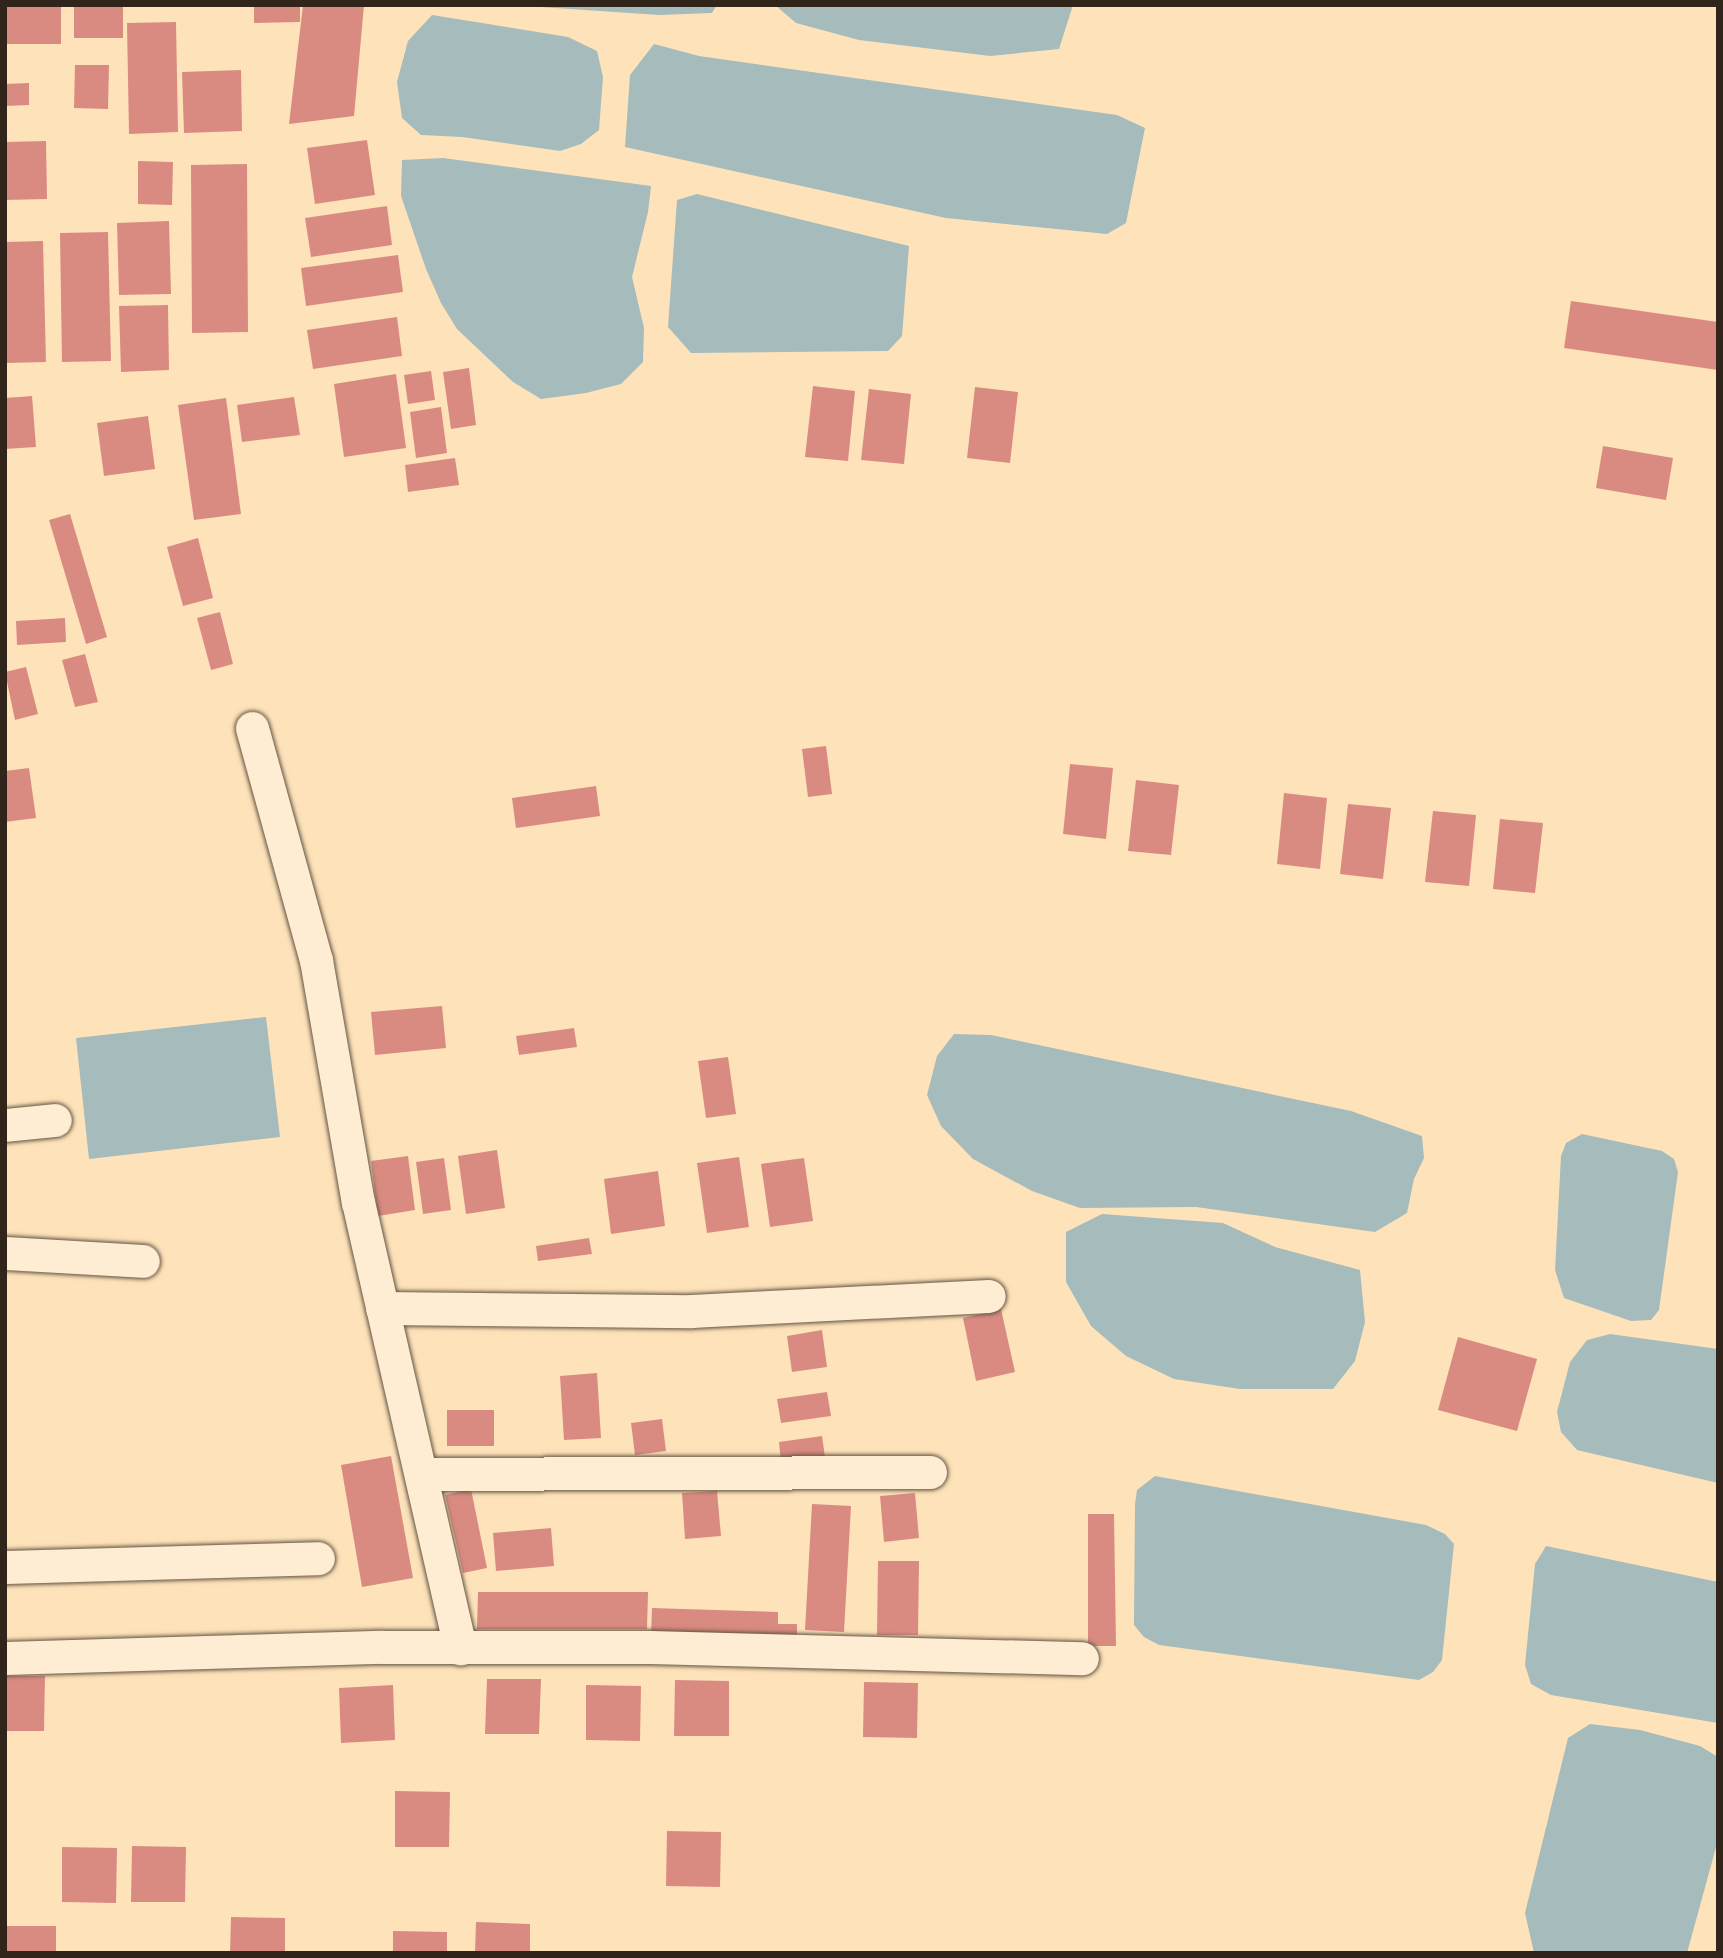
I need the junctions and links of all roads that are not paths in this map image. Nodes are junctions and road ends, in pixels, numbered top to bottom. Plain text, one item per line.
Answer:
1 (251, 729) dead end
2 (55, 1120) dead end
3 (5, 1125) edge
4 (5, 1253) edge
5 (143, 1261) dead end
6 (989, 1296) dead end
7 (382, 1308) junction
8 (930, 1472) dead end
9 (421, 1474) junction
10 (318, 1558) dead end
11 (5, 1567) edge
12 (460, 1649) junction
13 (5, 1658) edge
14 (1082, 1658) dead end

1 - 7 street
2 - 3 street
4 - 5 street
6 - 7 street
7 - 9 street
8 - 9 street
9 - 12 street
10 - 11 street
12 - 13 street
12 - 14 street

